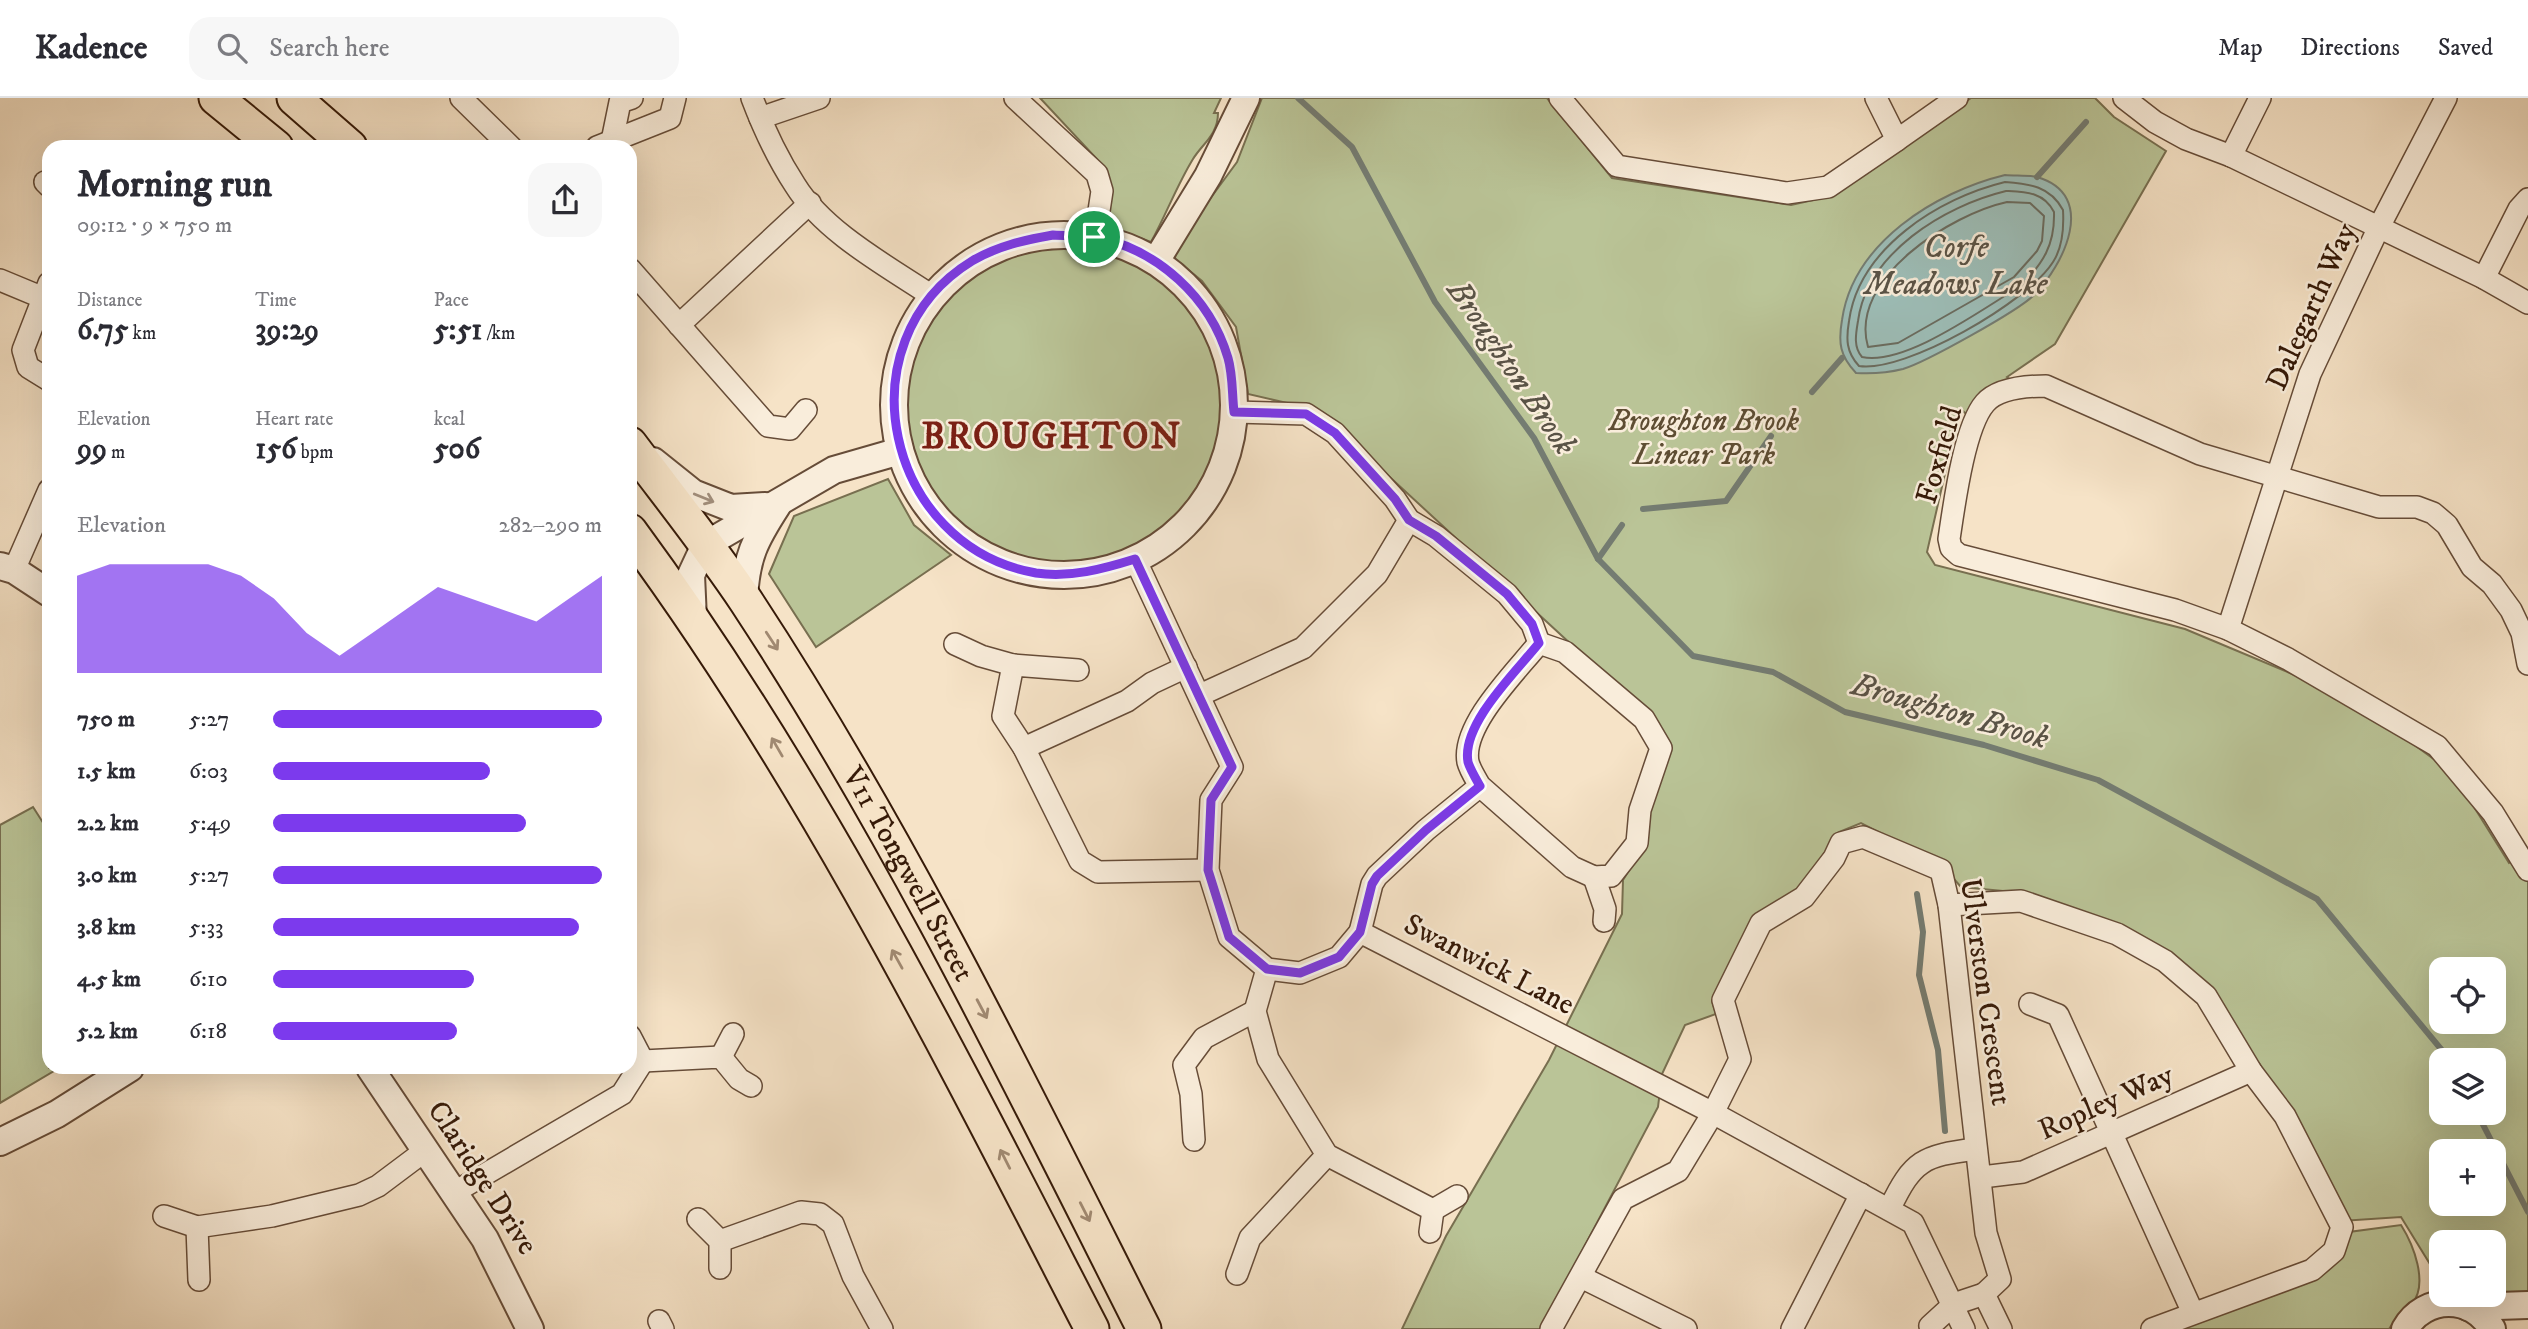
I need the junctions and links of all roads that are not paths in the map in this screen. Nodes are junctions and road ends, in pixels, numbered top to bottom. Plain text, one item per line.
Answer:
1 (216, 98) edge
2 (294, 98) edge
3 (461, 98) edge
4 (632, 98) edge
5 (675, 98) edge
6 (752, 98) edge
7 (819, 98) edge
8 (1015, 98) edge
9 (1560, 98) edge
10 (1876, 98) edge
11 (1957, 98) edge
12 (2124, 98) edge
13 (2260, 98) edge
14 (2446, 98) edge
15 (1244, 102) edge
16 (760, 118) junction
17 (267, 140) edge
18 (342, 140) edge
19 (504, 140) edge
20 (606, 140) edge
21 (614, 140) edge
22 (1897, 140) junction
23 (2231, 156) junction
24 (2528, 199) edge
25 (810, 203) junction
26 (2378, 229) junction
27 (1094, 237) junction
28 (1156, 261) junction
29 (637, 277) edge
30 (2484, 278) junction
31 (0, 280) edge
32 (42, 289) edge
33 (932, 296) junction
34 (42, 298) edge
35 (2528, 303) edge
36 (679, 324) junction
37 (42, 377) edge
38 (806, 410) dead end
39 (1234, 412) junction
40 (637, 449) edge
41 (900, 451) junction
42 (637, 453) edge
43 (2280, 475) junction
44 (42, 503) edge
45 (777, 506) junction
46 (1409, 520) junction
47 (705, 545) junction
48 (642, 555) edge
49 (1135, 559) junction
50 (7, 568) edge
51 (42, 589) edge
52 (744, 599) junction
53 (693, 619) junction
54 (2228, 629) junction
55 (1539, 643) junction
56 (955, 644) dead end
57 (2528, 664) edge
58 (1013, 665) junction
59 (1186, 667) junction
60 (1079, 670) dead end
61 (1200, 695) junction
62 (1024, 748) junction
63 (1480, 786) junction
64 (1208, 870) junction
65 (2528, 870) edge
66 (1594, 877) junction
67 (1949, 905) junction
68 (1604, 921) dead end
69 (1360, 932) junction
70 (1267, 969) junction
71 (2030, 1004) dead end
72 (1255, 1011) junction
73 (733, 1034) dead end
74 (637, 1049) edge
75 (721, 1057) junction
76 (643, 1061) junction
77 (637, 1070) edge
78 (2251, 1071) junction
79 (120, 1074) edge
80 (374, 1074) edge
81 (635, 1074) edge
82 (751, 1086) dead end
83 (1713, 1113) junction
84 (2113, 1134) junction
85 (1194, 1140) dead end
86 (0, 1142) edge
87 (1975, 1149) junction
88 (426, 1150) junction
89 (1327, 1155) junction
90 (1982, 1177) junction
91 (453, 1193) junction
92 (1861, 1194) junction
93 (1457, 1196) dead end
94 (1890, 1208) junction
95 (1433, 1210) junction
96 (164, 1216) dead end
97 (698, 1219) dead end
98 (197, 1227) junction
99 (1430, 1232) dead end
100 (720, 1241) junction
101 (720, 1268) dead end
102 (1237, 1273) dead end
103 (1581, 1277) junction
104 (199, 1280) dead end
105 (1984, 1294) junction
106 (1954, 1304) junction
107 (2506, 1306) edge
108 (2528, 1306) edge
109 (2429, 1307) edge
110 (2468, 1307) edge
111 (2193, 1313) junction
112 (2528, 1313) edge
113 (530, 1329) edge
114 (882, 1329) edge
115 (1092, 1329) edge
116 (1144, 1329) edge
117 (1551, 1329) edge
118 (1686, 1329) edge
119 (1792, 1329) edge
120 (1931, 1329) edge
121 (1964, 1329) edge
122 (2001, 1329) edge
123 (2152, 1329) edge
124 (2405, 1329) edge
125 (2492, 1329) edge
126 (2511, 1329) edge

1 - 17 highway
2 - 18 highway
3 - 19 street
4 - 20 street
5 - 21 street
6 - 16 street
7 - 16 street
8 - 27 street
9 - 22 street
10 - 22 street
11 - 22 street
12 - 23 street
13 - 23 street
14 - 26 street, Dalegarth Way
15 - 28 street
16 - 25 street
23 - 26 street
24 - 30 street
25 - 33 street
25 - 36 street
26 - 30 street
26 - 43 street, Dalegarth Way
27 - 28 street
27 - 33 street
28 - 39 street
29 - 36 street
30 - 35 street
31 - 32 street
33 - 41 street
34 - 37 street
36 - 38 street
39 - 46 street
39 - 49 street
40 -> 45 street
41 - 45 street
41 - 49 street
42 - 47 highway, V11 Tongwell Street
43 - 54 street, Dalegarth Way
43 - 54 street, Foxfield
43 - 57 street, Foxfield
44 - 50 street
45 - 47 street
45 - 52 street
46 - 55 street
46 - 61 street
47 - 52 highway, V11 Tongwell Street
47 - 53 street
48 - 53 highway, V11 Tongwell Street
49 - 59 street
50 - 51 street
52 -> 116 highway, V11 Tongwell Street
115 -> 53 highway, V11 Tongwell Street
54 - 65 street, Foxfield
55 - 63 street
55 - 66 street
56 - 58 street
58 - 60 street
58 - 62 street
59 - 61 street
59 - 62 street
61 - 64 street
62 - 64 street
63 - 66 street
63 - 69 street
64 - 70 street
66 - 68 street
67 - 78 street
67 - 83 street, Ulverston Crescent
67 - 87 street, Ulverston Crescent
69 - 70 street, Swanwick Lane
69 - 83 street, Swanwick Lane
70 - 72 street
71 - 84 street
72 - 85 street
72 - 89 street
73 - 75 street
74 - 76 street
75 - 76 street
75 - 82 street
76 - 77 street
78 - 84 street, Ropley Way
78 - 111 street
79 - 86 street
80 - 88 street, Claridge Drive
81 - 91 street
83 - 92 street, Swanwick Lane
83 - 103 street
84 - 90 street, Ropley Way
84 - 111 street
87 - 90 street, Ulverston Crescent
87 - 94 street
88 - 91 street, Claridge Drive
88 - 98 street
89 - 95 street
89 - 102 street
90 - 105 street, Ulverston Crescent
91 - 113 street, Claridge Drive
92 - 94 street, Swanwick Lane
92 - 119 street
93 - 95 street
94 - 106 street, Swanwick Lane
95 - 99 street
96 - 98 street
97 - 100 street
98 - 104 street
100 - 101 street
100 - 114 street
103 - 117 street
103 - 118 street
105 - 106 street
105 - 122 street
106 - 120 street
106 - 121 street, Swanwick Lane
107 - 108 street
109 - 124 street
110 - 125 street
111 - 123 street
112 - 126 street

